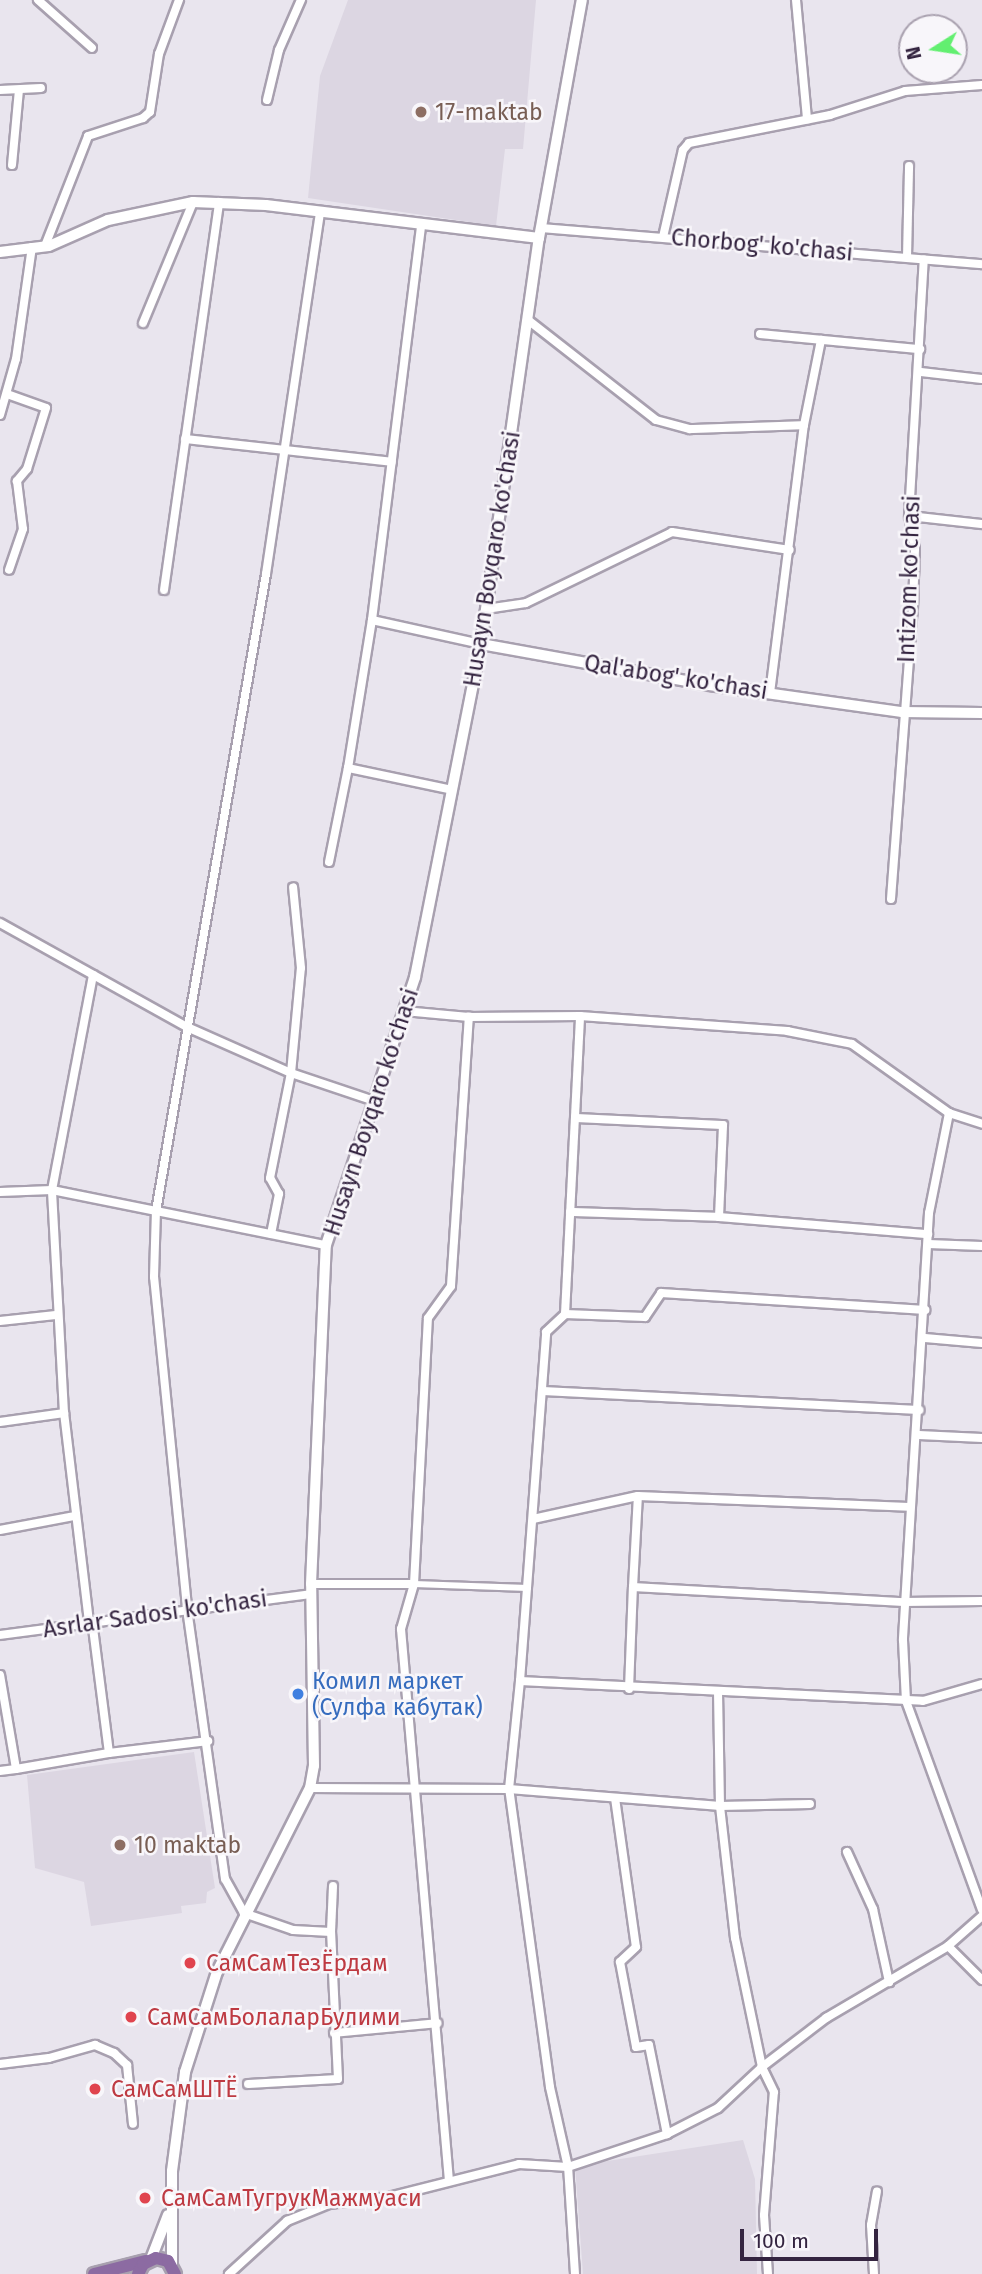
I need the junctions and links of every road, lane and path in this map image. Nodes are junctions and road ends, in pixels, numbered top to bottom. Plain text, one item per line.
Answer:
1 (38, 0) edge
2 (179, 0) edge
3 (301, 0) edge
4 (582, 0) edge
5 (796, 0) edge
6 (92, 48) dead end
7 (982, 85) edge
8 (41, 88) dead end
9 (0, 90) edge
10 (19, 90) junction
11 (267, 100) dead end
12 (807, 119) junction
13 (12, 164) dead end
14 (909, 166) dead end
15 (193, 202) junction
16 (219, 202) junction
17 (320, 212) junction
18 (421, 225) junction
19 (540, 233) junction
20 (663, 237) junction
21 (45, 246) junction
22 (32, 247) junction
23 (0, 252) edge
24 (907, 257) junction
25 (924, 258) junction
26 (982, 264) edge
27 (528, 320) junction
28 (143, 323) dead end
29 (760, 334) dead end
30 (821, 340) junction
31 (920, 349) junction
32 (921, 372) junction
33 (982, 379) edge
34 (7, 394) junction
35 (0, 415) edge
36 (804, 425) junction
37 (185, 439) junction
38 (284, 452) junction
39 (392, 462) junction
40 (909, 516) junction
41 (982, 524) edge
42 (790, 550) junction
43 (9, 570) dead end
44 (164, 590) dead end
45 (486, 609) junction
46 (372, 620) junction
47 (481, 644) junction
48 (770, 693) junction
49 (902, 712) junction
50 (982, 713) edge
51 (348, 768) junction
52 (452, 790) junction
53 (329, 862) dead end
54 (293, 887) dead end
55 (891, 899) dead end
56 (0, 923) edge
57 (93, 975) junction
58 (404, 1011) junction
59 (469, 1017) junction
60 (580, 1017) junction
61 (187, 1027) junction
62 (291, 1073) junction
63 (374, 1101) junction
64 (950, 1113) junction
65 (575, 1118) junction
66 (982, 1124) edge
67 (52, 1190) junction
68 (0, 1192) edge
69 (156, 1211) junction
70 (570, 1212) junction
71 (719, 1217) junction
72 (271, 1234) junction
73 (928, 1239) junction
74 (326, 1245) junction
75 (982, 1246) edge
76 (925, 1310) junction
77 (565, 1314) junction
78 (56, 1315) junction
79 (0, 1321) edge
80 (925, 1338) junction
81 (982, 1343) edge
82 (542, 1391) junction
83 (920, 1410) junction
84 (64, 1413) junction
85 (0, 1422) edge
86 (919, 1435) junction
87 (982, 1438) edge
88 (638, 1496) junction
89 (909, 1507) junction
90 (75, 1516) junction
91 (533, 1519) junction
92 (0, 1530) edge
93 (414, 1584) junction
94 (633, 1587) junction
95 (528, 1588) junction
96 (311, 1589) junction
97 (982, 1601) edge
98 (904, 1602) junction
99 (187, 1607) junction
100 (91, 1621) junction
101 (0, 1635) edge
102 (0, 1675) edge
103 (520, 1681) junction
104 (982, 1684) edge
105 (629, 1689) junction
106 (718, 1692) junction
107 (906, 1701) junction
108 (208, 1741) junction
109 (109, 1753) junction
110 (16, 1769) junction
111 (0, 1771) edge
112 (310, 1788) junction
113 (417, 1789) junction
114 (509, 1789) junction
115 (615, 1798) junction
116 (810, 1804) dead end
117 (720, 1806) junction
118 (847, 1852) dead end
119 (333, 1886) dead end
120 (982, 1910) edge
121 (244, 1913) junction
122 (982, 1916) edge
123 (331, 1932) junction
124 (948, 1946) junction
125 (982, 1980) edge
126 (889, 1982) junction
127 (438, 2023) junction
128 (334, 2032) junction
129 (0, 2064) edge
130 (762, 2067) junction
131 (248, 2084) dead end
132 (133, 2124) dead end
133 (667, 2134) junction
134 (568, 2167) junction
135 (449, 2181) junction
136 (877, 2192) dead end
137 (170, 2209) junction
138 (149, 2260) junction
139 (174, 2270) edge
140 (94, 2274) edge
141 (138, 2274) edge
142 (229, 2274) edge
143 (575, 2274) edge
144 (768, 2274) edge
145 (874, 2274) edge

1 - 6 street
2 - 21 street
3 - 11 street
4 - 19 main road, Husayn Boyqaro ko'chasi
5 - 12 street
7 - 12 street
8 - 10 street
9 - 10 street
10 - 13 street
12 - 20 street
14 - 24 street
15 - 16 street
15 - 21 street
15 - 28 street
16 - 17 street
16 - 37 street
17 - 18 street
17 - 38 street
18 - 19 street
18 - 39 street
19 - 20 street, Сhorbog' ko'chasi
19 - 27 main road, Husayn Boyqaro ko'chasi
20 - 24 street, Сhorbog' ko'chasi
21 - 22 street
22 - 23 street
22 - 34 street
24 - 25 street, Сhorbog' ko'chasi
25 - 26 street, Сhorbog' ko'chasi
25 - 31 street, Intizom ko'chasi
27 - 36 street
27 - 45 main road, Husayn Boyqaro ko'chasi
29 - 30 street
30 - 31 street
30 - 36 street
31 - 32 street, Intizom ko'chasi
32 - 33 street
32 - 40 street, Intizom ko'chasi
34 - 35 street
34 - 43 street
36 - 42 street
37 - 38 street
37 - 44 street
38 - 39 street
38 - 61 street
39 - 46 street
40 - 41 street
40 - 49 street, Intizom ko'chasi
42 - 45 street
42 - 48 street
45 - 47 main road, Husayn Boyqaro ko'chasi
46 - 47 street, Qal'abog' ko'chasi
46 - 51 street
47 - 48 street, Qal'abog' ko'chasi
47 - 52 main road, Husayn Boyqaro ko'chasi
48 - 49 street, Qal'abog' ko'chasi
49 - 50 street, Qal'abog' ko'chasi
49 - 55 street, Intizom ko'chasi
51 - 52 street
51 - 53 street
52 - 58 main road, Husayn Boyqaro ko'chasi
54 - 62 street
56 - 57 street
57 - 61 street
57 - 67 street
58 - 59 street
58 - 63 main road, Husayn Boyqaro ko'chasi
59 - 60 street
59 - 93 street
60 - 64 street
60 - 65 street
61 - 62 street
61 - 69 street
62 - 63 street
62 - 72 street
63 - 74 main road, Husayn Boyqaro ko'chasi
64 - 66 street
64 - 73 street
65 - 70 street
65 - 71 street
67 - 68 street
67 - 69 street
67 - 78 street
69 - 72 street
69 - 99 street
70 - 71 street
70 - 77 street
71 - 73 street
72 - 74 street
73 - 75 street
73 - 76 street
74 - 96 main road, Husayn Boyqaro ko'chasi
76 - 77 street
76 - 80 street
77 - 82 street
78 - 79 street
78 - 84 street
80 - 81 street
80 - 83 street
82 - 83 street
82 - 91 street
83 - 86 street
84 - 85 street
84 - 90 street
86 - 87 street
86 - 89 street
88 - 89 street
88 - 91 street
88 - 94 street
89 - 98 street
90 - 92 street
90 - 100 street
91 - 95 street
93 - 95 street
93 - 96 street, Asrlar Sadosi ko'chasi
93 - 113 street
94 - 98 street
94 - 105 street
95 - 103 street
96 - 99 street, Asrlar Sadosi ko'chasi
96 - 112 main road, Husayn Boyqaro ko'chasi
97 - 98 street
98 - 107 street
99 - 100 street, Asrlar Sadosi ko'chasi
99 - 108 street
100 - 101 street, Asrlar Sadosi ko'chasi
100 - 109 street
102 - 110 street
103 - 105 street
103 - 114 street
104 - 107 street
105 - 106 street
106 - 107 street
106 - 117 street
107 - 120 street
108 - 109 street
108 - 121 street
109 - 110 street
110 - 111 street
112 - 113 street
112 - 121 main road, Husayn Boyqaro ko'chasi
113 - 114 street
113 - 127 street
114 - 115 street
114 - 134 street
115 - 117 street
115 - 133 street
116 - 117 street
117 - 130 street
118 - 126 street
119 - 123 street
121 - 123 street
121 - 137 main road, Husayn Boyqaro ko'chasi
122 - 124 street
123 - 128 street
124 - 125 street
124 - 126 street
126 - 130 street
127 - 128 street
127 - 135 street
128 - 131 street
129 - 132 street
130 - 133 street
130 - 144 street
133 - 134 street
134 - 135 street
134 - 143 street
135 - 142 street
136 - 145 street
137 - 138 main road
137 - 139 main road
138 - 139 main road
138 - 140 main road
138 - 141 main road

